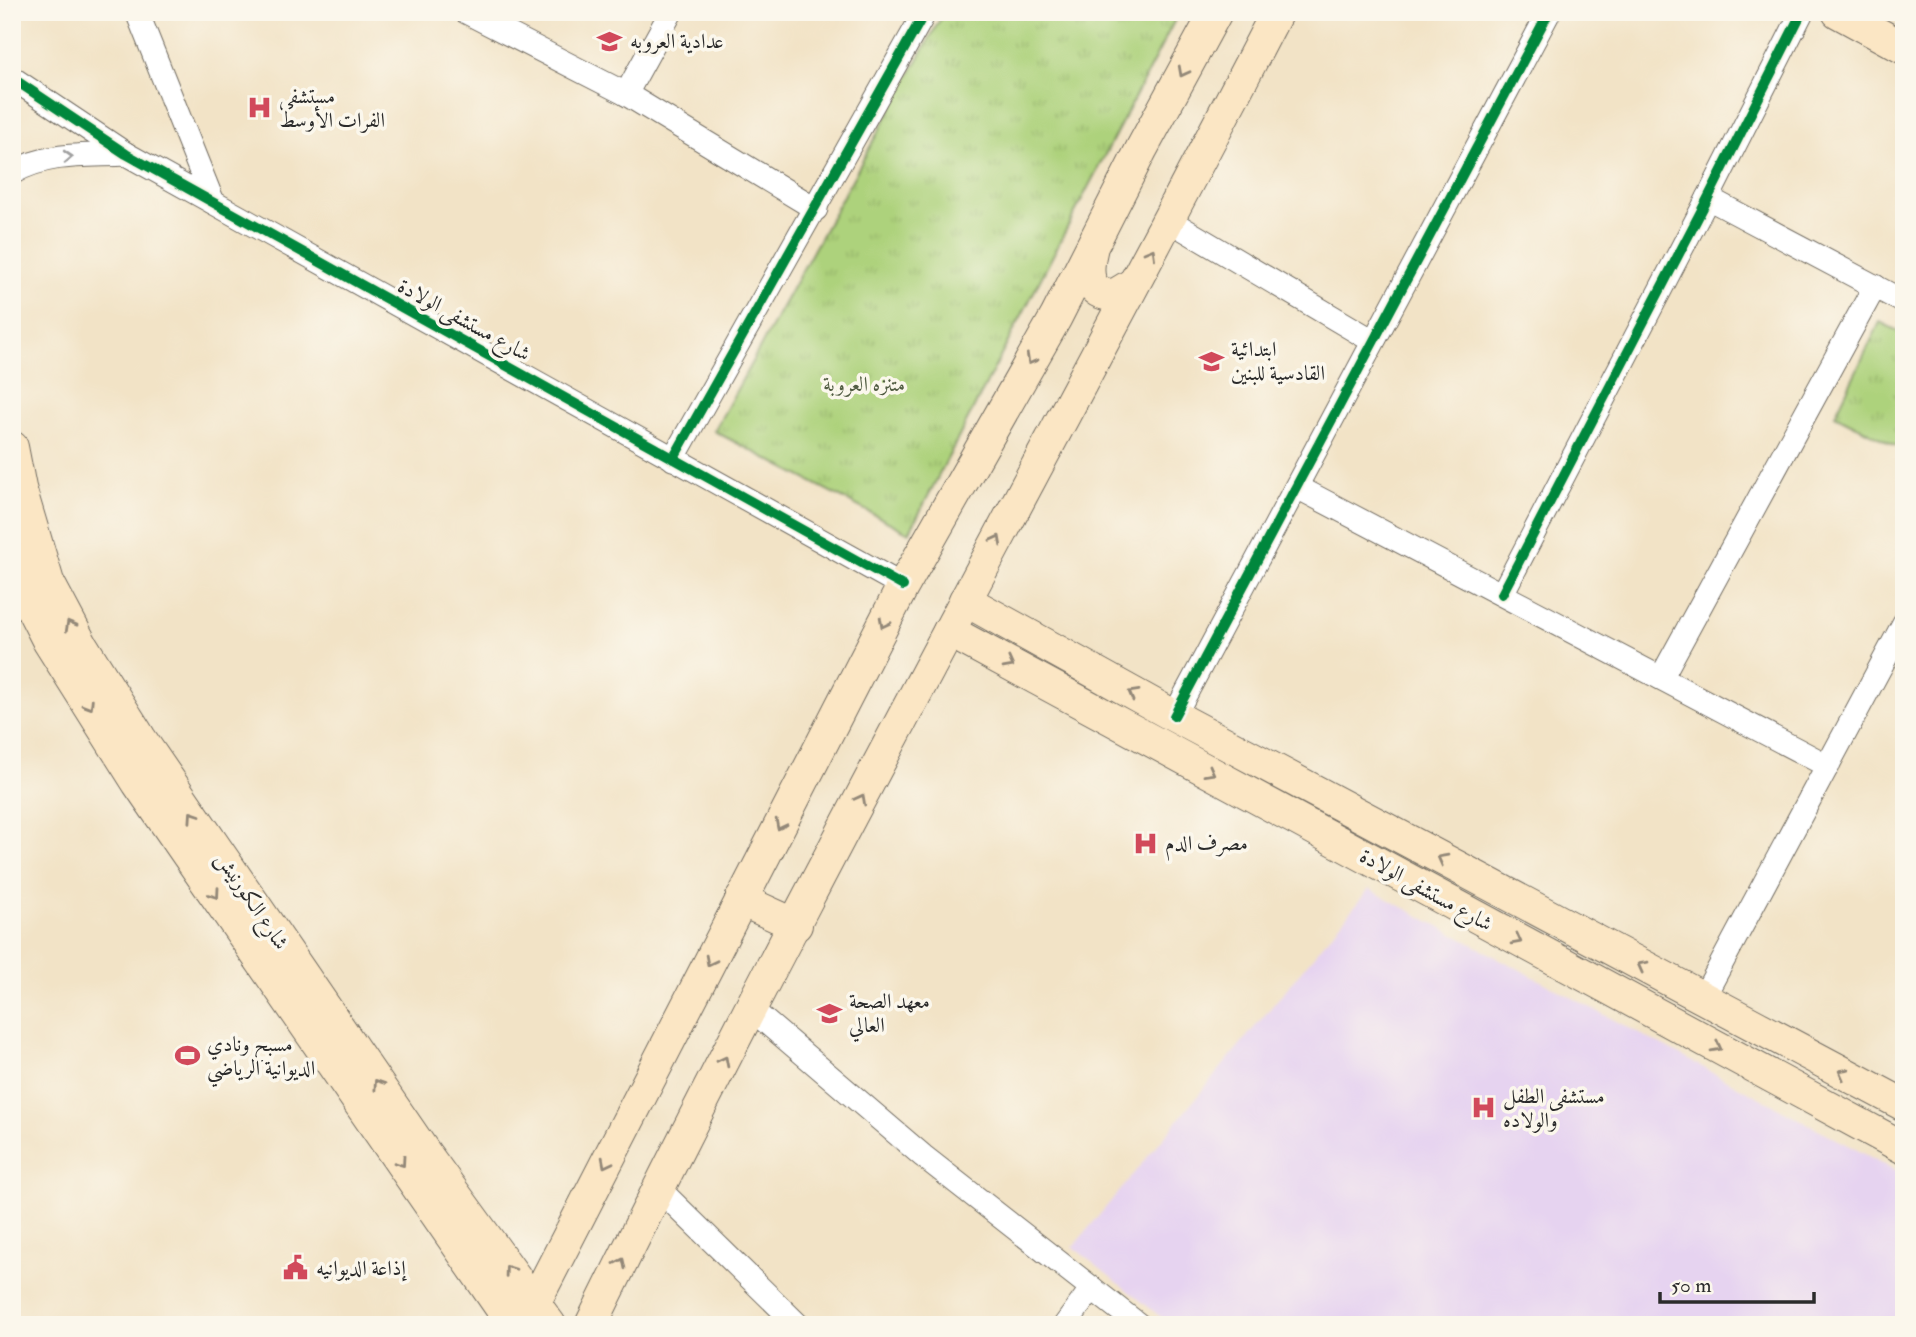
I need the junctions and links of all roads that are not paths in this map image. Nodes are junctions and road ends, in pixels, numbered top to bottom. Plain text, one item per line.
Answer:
1 (137, 12) edge
2 (466, 12) edge
3 (671, 12) edge
4 (925, 12) edge
5 (1216, 12) edge
6 (1277, 12) edge
7 (1549, 12) edge
8 (1802, 12) edge
9 (1838, 12) edge
10 (1904, 48) edge
11 (12, 78) edge
12 (626, 94) junction
13 (126, 154) junction
14 (12, 173) edge
15 (1708, 198) junction
16 (213, 202) junction
17 (816, 209) junction
18 (1170, 220) junction
19 (1091, 251) junction
20 (1133, 284) junction
21 (1875, 286) junction
22 (1904, 302) edge
23 (1056, 317) junction
24 (1104, 341) junction
25 (1373, 341) junction
26 (12, 447) edge
27 (673, 458) junction
28 (1297, 487) junction
29 (12, 558) edge
30 (903, 586) junction
31 (1502, 594) junction
32 (965, 600) junction
33 (1904, 623) edge
34 (949, 631) junction
35 (1661, 678) junction
36 (1174, 716) junction
37 (1828, 766) junction
38 (1507, 894) junction
39 (741, 900) junction
40 (1487, 924) junction
41 (796, 925) junction
42 (1703, 998) junction
43 (751, 1009) junction
44 (1902, 1099) edge
45 (1904, 1148) edge
46 (658, 1188) junction
47 (1092, 1288) junction
48 (530, 1319) edge
49 (591, 1325) edge
50 (798, 1325) edge
51 (1065, 1325) edge
52 (1139, 1325) edge

1 - 16 street
2 - 12 street
3 - 12 street
4 - 17 street
5 -> 19 main road
6 - 18 main road
7 - 25 street
8 - 15 street
9 - 10 main road
11 - 13 street, شارع مستشفى الولادة
12 - 17 street
14 -> 13 street
13 - 16 street, شارع مستشفى الولادة
15 - 21 street
15 - 31 street
16 - 27 street, شارع مستشفى الولادة
17 - 27 street
20 -> 18 main road
18 - 25 street
19 - 20 main road
19 - 23 main road
20 - 24 main road
21 - 22 street
21 - 35 street
23 - 24 main road
23 -> 30 main road
32 -> 24 main road
25 - 28 street
48 -> 26 main road, شارع الكورنيش
27 - 30 street, شارع مستشفى الولادة
28 - 31 street
28 - 36 street
29 -> 48 main road, شارع الكورنيش
30 -> 39 main road
31 - 35 street
32 - 34 main road
36 -> 32 main road, شارع مستشفى الولادة
33 - 37 street
34 -> 40 main road, شارع مستشفى الولادة
41 -> 34 main road
35 - 37 street
38 -> 36 main road, شارع مستشفى الولادة
37 - 42 street
38 - 40 main road
42 -> 38 main road, شارع مستشفى الولادة
39 - 41 main road
39 -> 48 main road
40 -> 45 main road, شارع مستشفى الولادة
41 - 43 main road
44 -> 42 main road, شارع مستشفى الولادة
46 -> 43 main road
43 - 47 street
49 -> 46 main road
46 - 50 street
47 - 51 street
47 - 52 street

